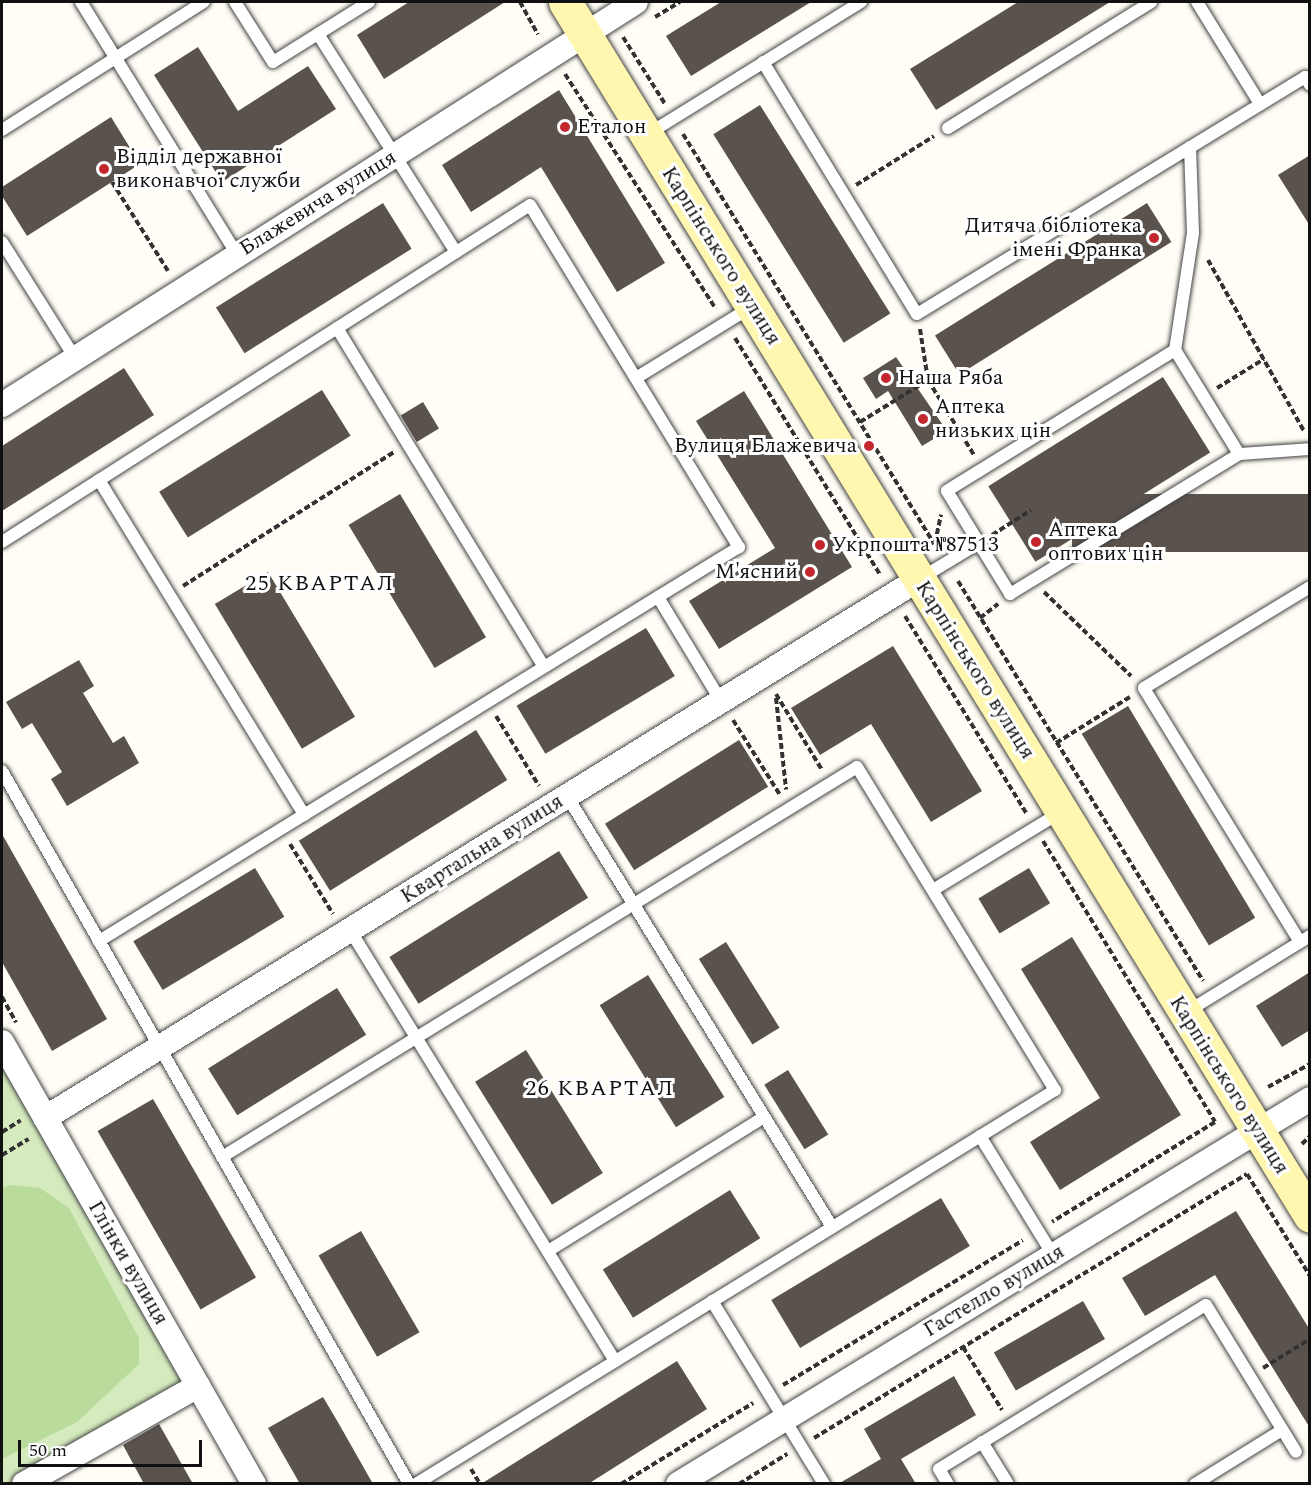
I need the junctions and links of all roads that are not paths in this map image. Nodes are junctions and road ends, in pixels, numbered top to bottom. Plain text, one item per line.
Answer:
1 (81, 2) edge
2 (204, 2) edge
3 (235, 2) edge
4 (369, 2) edge
5 (565, 2) edge
6 (636, 2) edge
7 (861, 2) edge
8 (1151, 2) edge
9 (1197, 2) edge
10 (584, 33) junction
11 (318, 34) junction
12 (115, 58) junction
13 (763, 62) junction
14 (1310, 85) edge
15 (1260, 104) junction
16 (660, 126) junction
17 (948, 128) road end
18 (2, 130) edge
19 (1190, 147) junction
20 (395, 154) junction
21 (2, 242) edge
22 (456, 252) junction
23 (237, 255) junction
24 (752, 307) junction
25 (337, 328) junction
26 (1175, 350) junction
27 (75, 358) junction
28 (636, 378) junction
29 (2, 405) edge
30 (1310, 449) edge
31 (1239, 454) junction
32 (99, 480) junction
33 (2, 542) edge
34 (979, 543) junction
35 (919, 579) junction
36 (1310, 587) edge
37 (658, 597) junction
38 (544, 667) junction
39 (727, 711) junction
40 (2, 771) edge
41 (567, 796) junction
42 (304, 815) junction
43 (1048, 820) junction
44 (933, 891) junction
45 (633, 904) junction
46 (342, 922) junction
47 (1305, 939) edge
48 (99, 941) junction
49 (1198, 1005) junction
50 (416, 1038) junction
51 (2, 1042) edge
52 (159, 1048) junction
53 (1310, 1099) edge
54 (764, 1118) junction
55 (47, 1122) junction
56 (1257, 1131) junction
57 (980, 1136) junction
58 (222, 1157) junction
59 (1310, 1216) edge
60 (832, 1227) junction
61 (548, 1251) junction
62 (1053, 1255) junction
63 (712, 1301) junction
64 (615, 1361) junction
65 (198, 1386) junction
66 (784, 1419) junction
67 (1282, 1430) junction
68 (982, 1442) junction
69 (1296, 1452) dead end
70 (24, 1484) edge
71 (254, 1484) edge
72 (409, 1484) edge
73 (416, 1484) edge
74 (678, 1484) edge
75 (824, 1484) edge
76 (948, 1484) edge
77 (1008, 1484) edge
78 (1195, 1484) edge

1 - 12 lane
2 - 12 lane
3 - 11 lane
4 - 11 lane
5 - 10 street, Карпінського вулиця
6 - 10 street, Блажевича вулиця
7 - 13 lane
8 - 17 lane
9 - 15 lane
10 - 16 street, Карпінського вулиця
10 - 20 street, Блажевича вулиця
11 - 20 lane
12 - 18 lane
12 - 23 lane
13 - 16 lane
13 - 19 lane
14 - 15 lane
15 - 19 lane
16 - 24 street, Карпінського вулиця
19 - 26 lane
20 - 22 lane
20 - 23 street, Блажевича вулиця
21 - 27 lane
22 - 25 lane
22 - 28 lane
23 - 27 street, Блажевича вулиця
24 - 28 lane
24 - 35 street, Карпінського вулиця
25 - 32 lane
25 - 38 lane
26 - 31 lane
26 - 34 lane
27 - 29 street, Блажевича вулиця
28 - 37 lane
30 - 31 lane
31 - 34 lane
32 - 33 lane
32 - 42 lane
34 - 35 lane
35 - 39 street, Квартальна вулиця
35 - 43 street, Карпінського вулиця
36 - 47 lane
37 - 38 lane
37 - 39 lane
38 - 42 lane
39 - 41 street, Квартальна вулиця
40 - 48 lane
41 - 45 lane
41 - 46 street, Квартальна вулиця
42 - 48 lane
43 - 44 lane
43 - 49 street, Карпінського вулиця
44 - 45 lane
44 - 57 lane
45 - 50 lane
45 - 54 lane
46 - 50 lane
46 - 52 street, Квартальна вулиця
47 - 49 lane
48 - 52 lane
49 - 56 street, Карпінського вулиця
50 - 58 lane
50 - 61 lane
51 - 55 street, Глінки вулиця
52 - 55 street, Квартальна вулиця
52 - 58 lane
53 - 56 street, Гастелло вулиця
54 - 60 lane
54 - 61 lane
55 - 65 street, Глінки вулиця
56 - 59 street, Карпінського вулиця
56 - 62 street, Гастелло вулиця
57 - 60 lane
57 - 62 lane
58 - 72 lane
60 - 63 lane
61 - 64 lane
62 - 66 street, Гастелло вулиця
63 - 64 lane
63 - 66 lane
64 - 73 lane
65 - 70 street
65 - 71 street, Глінки вулиця
66 - 74 street, Гастелло вулиця
66 - 75 lane
67 - 68 lane
67 - 69 lane
67 - 78 lane
68 - 76 lane
68 - 77 lane

